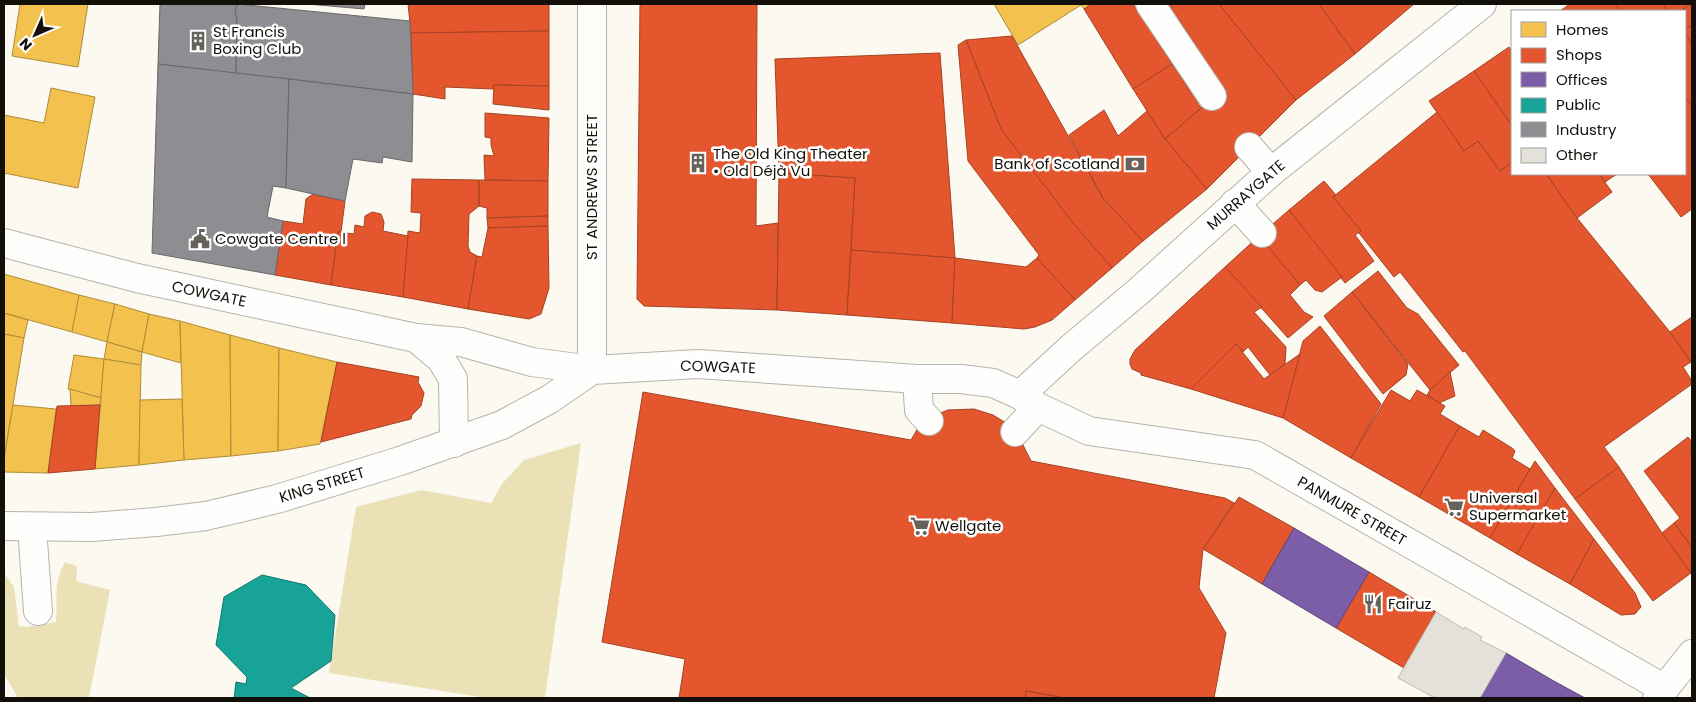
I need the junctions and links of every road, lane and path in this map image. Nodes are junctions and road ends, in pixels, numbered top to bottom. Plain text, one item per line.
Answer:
1 (592, 4) edge
2 (1150, 4) edge
3 (1482, 4) edge
4 (1212, 96) dead end
5 (1249, 147) dead end
6 (1271, 172) junction
7 (1236, 203) junction
8 (1262, 234) dead end
9 (4, 243) edge
10 (416, 338) junction
11 (592, 370) junction
12 (917, 380) junction
13 (1029, 401) junction
14 (929, 421) dead end
15 (1014, 432) dead end
16 (454, 443) junction
17 (4, 526) edge
18 (32, 527) junction
19 (38, 611) dead end
20 (1692, 654) edge
21 (1660, 693) edge

1 - 11 street, ST ANDREWS STREET
2 - 4 street
3 - 6 street, MURRAYGATE
5 - 6 street
6 - 7 street, MURRAYGATE
7 - 8 street
7 - 13 street, MURRAYGATE
9 - 10 street, COWGATE
10 - 11 street, COWGATE
10 - 16 street, COWGATE
11 - 12 street, COWGATE
11 - 16 street, KING STREET
12 - 13 street, COWGATE
12 - 14 street
13 - 15 street, MURRAYGATE
13 - 21 street, PANMURE STREET
16 - 18 street, KING STREET
17 - 18 street, KING STREET
18 - 19 street
20 - 21 street

